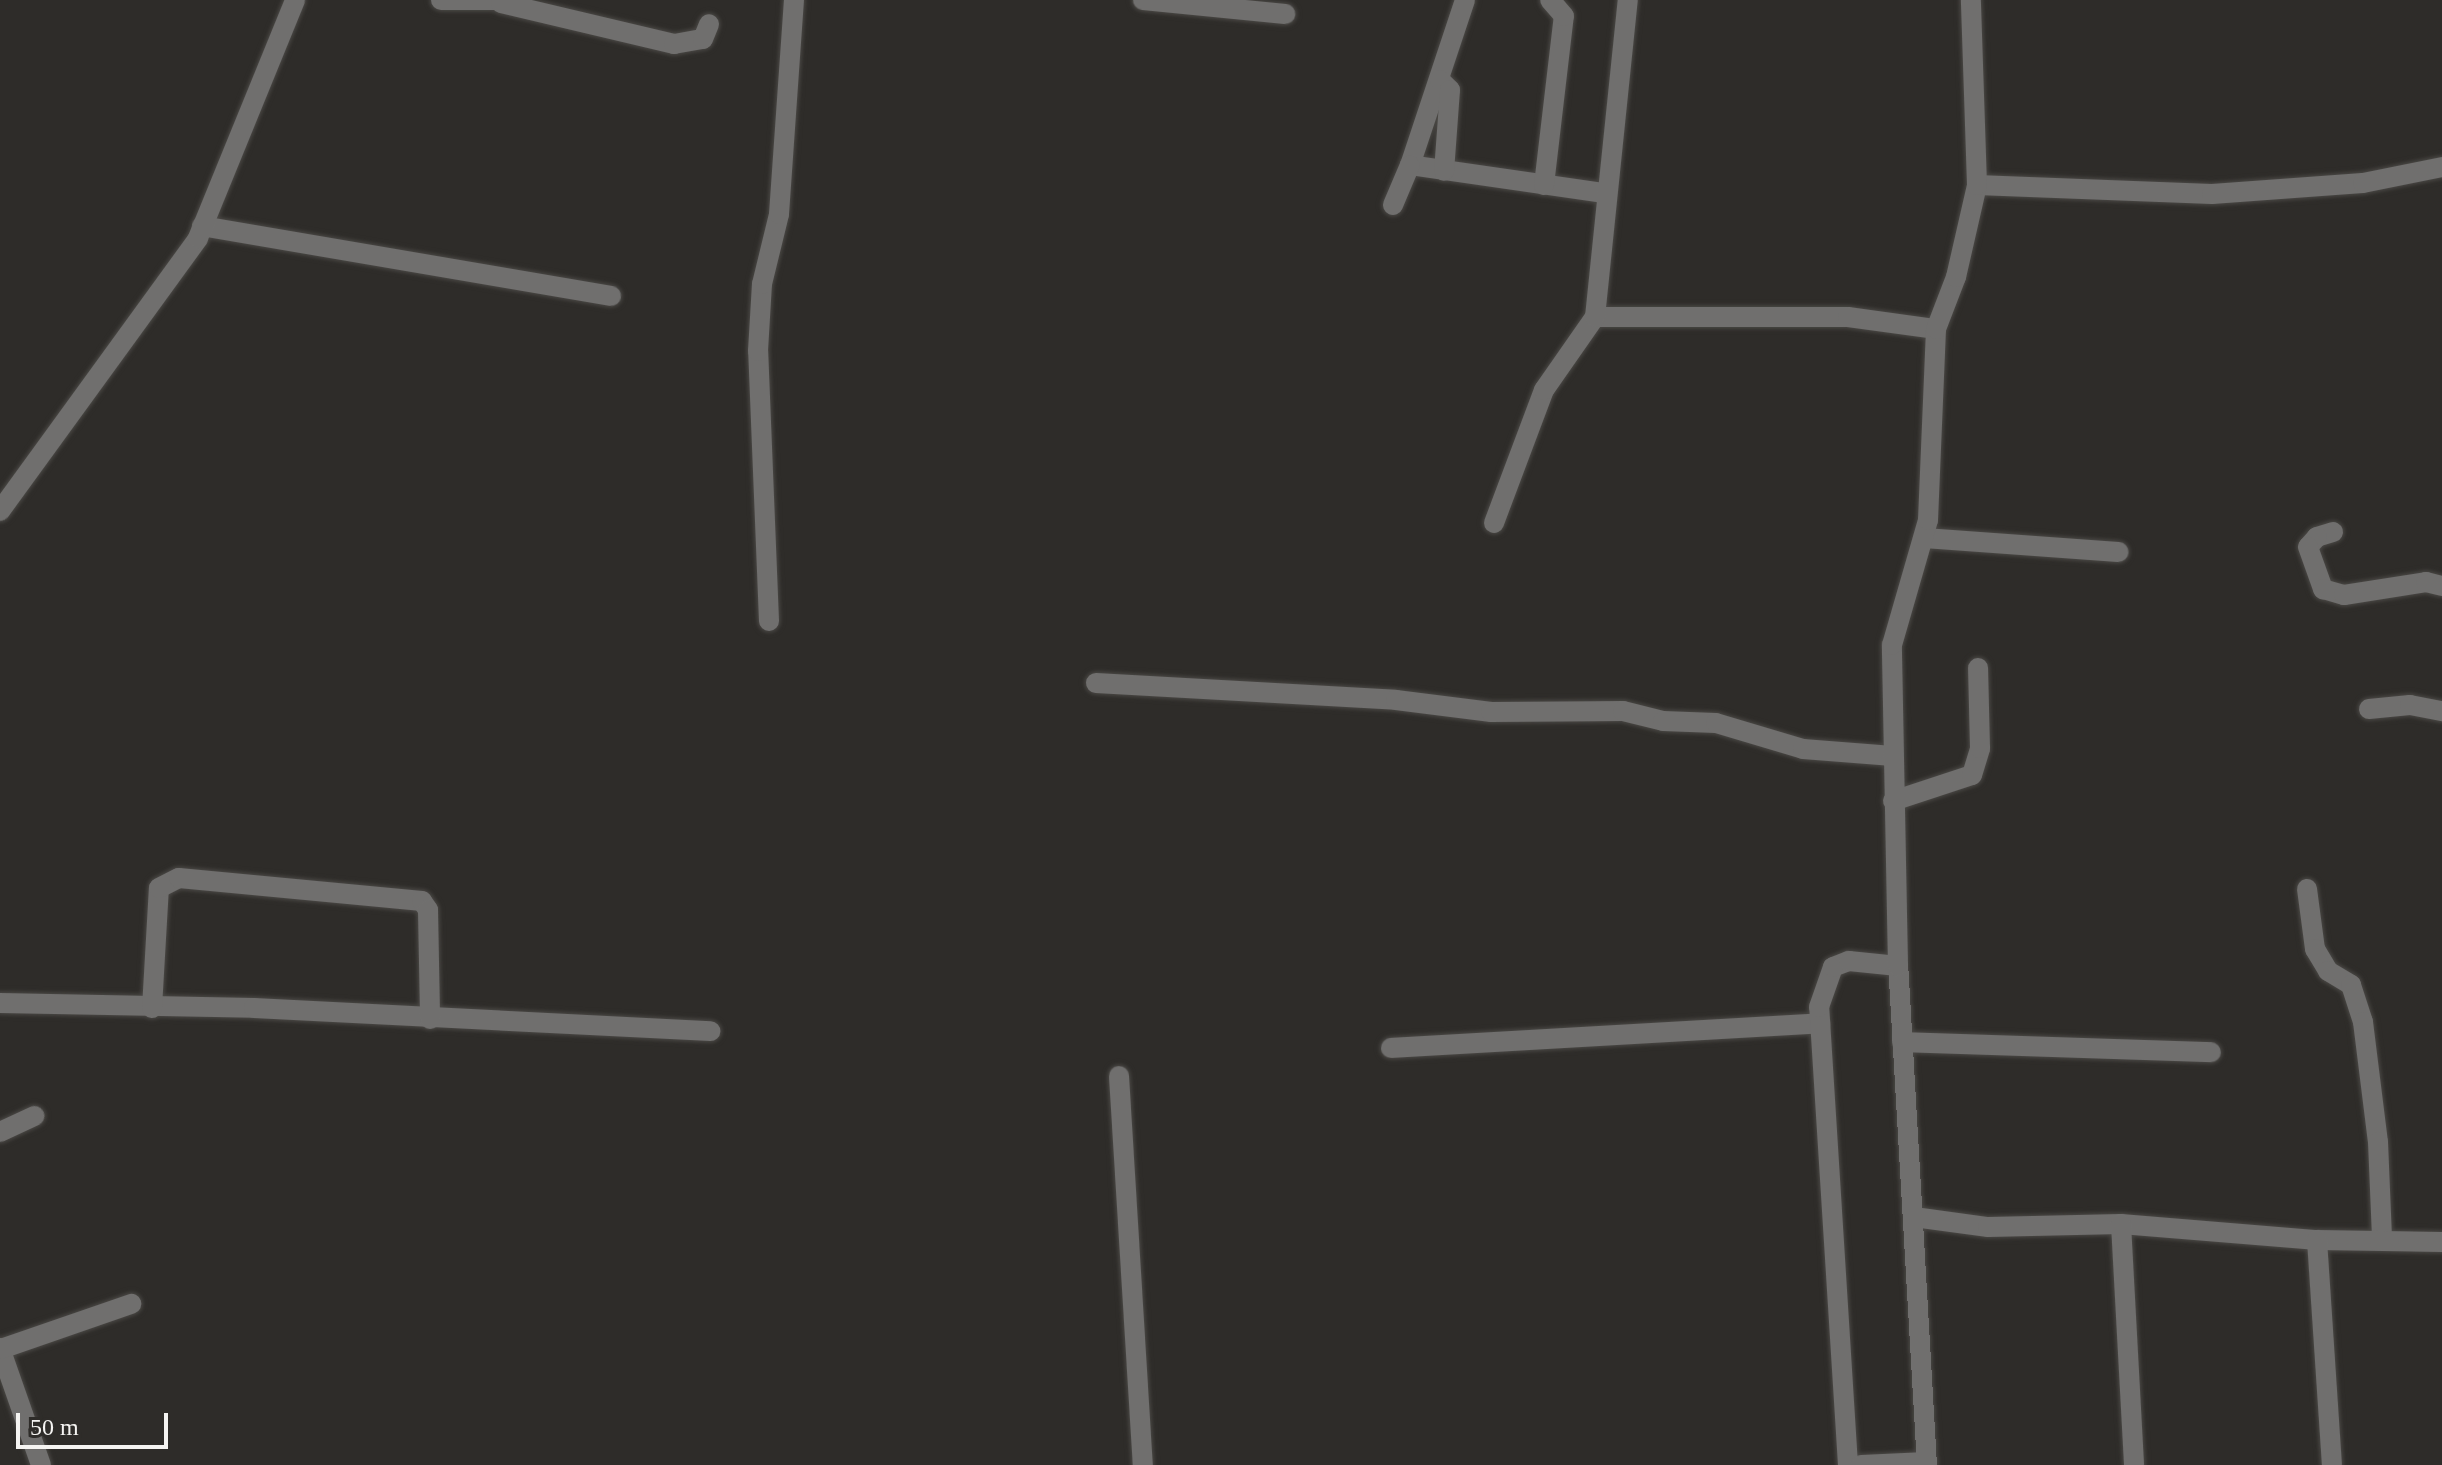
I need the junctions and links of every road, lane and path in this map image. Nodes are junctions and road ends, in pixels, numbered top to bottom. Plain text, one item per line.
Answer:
1 (295, 0) edge
2 (441, 0) edge
3 (794, 0) edge
4 (1143, 0) edge
5 (1465, 0) edge
6 (1550, 0) edge
7 (1628, 0) edge
8 (1971, 0) edge
9 (502, 2) edge
10 (1285, 14) dead end
11 (709, 24) dead end
12 (1440, 80) junction
13 (1410, 165) junction
14 (2442, 167) edge
15 (1444, 171) junction
16 (1544, 185) junction
17 (1977, 185) junction
18 (1605, 193) junction
19 (1393, 205) dead end
20 (202, 226) junction
21 (611, 296) dead end
22 (1595, 317) junction
23 (1936, 329) junction
24 (0, 511) edge
25 (1494, 523) dead end
26 (2333, 532) dead end
27 (1924, 538) junction
28 (2118, 552) dead end
29 (2442, 586) edge
30 (769, 621) dead end
31 (1978, 668) dead end
32 (1096, 683) dead end
33 (2369, 709) dead end
34 (2442, 711) edge
35 (1893, 756) junction
36 (1893, 801) junction
37 (2307, 889) dead end
38 (1898, 966) junction
39 (0, 1003) edge
40 (152, 1008) junction
41 (430, 1019) junction
42 (1820, 1023) junction
43 (710, 1031) dead end
44 (1902, 1042) junction
45 (1391, 1048) dead end
46 (2211, 1052) dead end
47 (1119, 1076) dead end
48 (34, 1116) dead end
49 (0, 1132) edge
50 (1914, 1217) junction
51 (2121, 1224) junction
52 (2382, 1239) junction
53 (2317, 1240) junction
54 (2442, 1242) edge
55 (131, 1304) dead end
56 (0, 1348) edge
57 (1927, 1464) edge
58 (41, 1465) edge
59 (1143, 1465) edge
60 (1848, 1465) edge
61 (1861, 1465) edge
62 (2134, 1465) edge
63 (2332, 1465) edge

1 - 20 street
2 - 9 street
3 - 30 street
4 - 10 street
5 - 12 street
6 - 16 street
7 - 18 street
8 - 17 street
9 - 11 street
12 - 13 street
12 - 15 street
13 - 15 street
13 - 19 street
14 - 17 street
15 - 16 street
16 - 18 street
17 - 23 street
18 - 22 street
20 - 21 street
20 - 24 street
22 - 23 street
22 - 25 street
23 - 27 street
26 - 29 street
27 - 28 street
27 - 35 street
31 - 36 street
32 - 35 street
33 - 34 street
35 - 36 street
36 - 38 street
37 - 52 street
38 - 42 street
38 - 44 street
39 - 40 street
40 - 41 street
40 - 41 street
41 - 43 street
42 - 45 street
42 - 60 street
44 - 46 street
44 - 50 street
47 - 59 street
48 - 49 street
50 - 51 street
50 - 57 street
51 - 53 street
51 - 62 street
52 - 53 street
52 - 54 street
53 - 63 street
55 - 56 street
56 - 58 street
57 - 61 street

